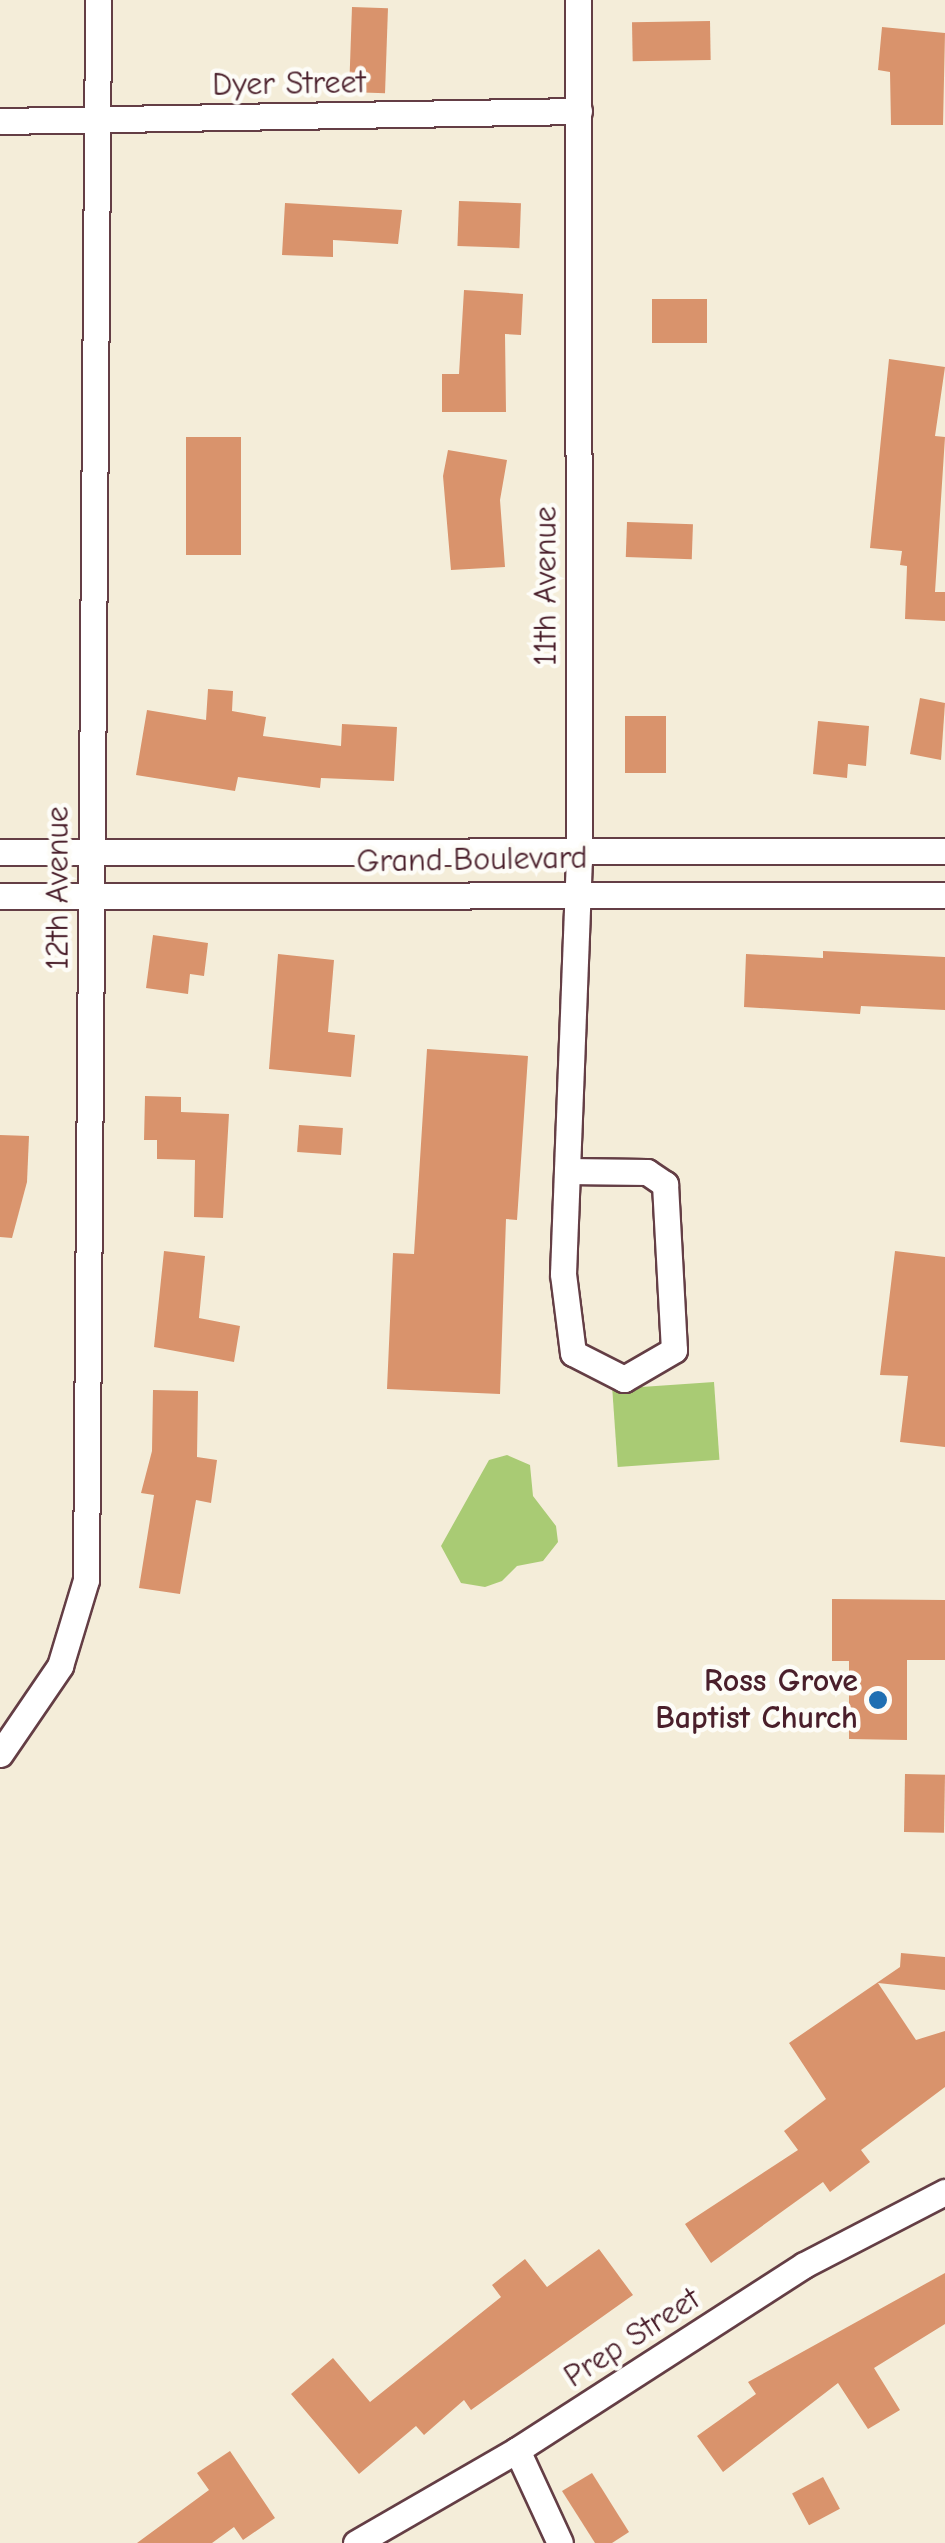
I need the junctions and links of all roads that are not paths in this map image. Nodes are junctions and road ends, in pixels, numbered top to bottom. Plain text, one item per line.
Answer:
1 (98, 0) edge
2 (578, 0) edge
3 (578, 111) junction
4 (96, 120) junction
5 (0, 121) edge
6 (91, 851) junction
7 (945, 851) edge
8 (0, 852) edge
9 (578, 853) junction
10 (578, 890) junction
11 (945, 894) edge
12 (0, 896) edge
13 (90, 897) junction
14 (567, 1171) junction
15 (0, 1754) edge
16 (945, 2192) edge
17 (517, 2450) junction
18 (356, 2543) edge
19 (560, 2543) edge

1 - 4 street, 12th Avenue
2 - 3 street, 11th Avenue
3 - 4 street, Dyer Street
3 - 9 street, 11th Avenue
4 - 5 street, Dyer Street
4 - 6 street, 12th Avenue
6 - 8 street, Grand Boulevard
6 - 9 street, Grand Boulevard
6 - 13 street, 12th Avenue
7 - 9 street, Grand Boulevard
9 - 10 street, 11th Avenue
10 - 11 street, Grand Boulevard
10 - 13 street, Grand Boulevard
10 - 14 street, 11th Avenue
12 - 13 street, Grand Boulevard
13 - 15 street, 12th Avenue
14 - 14 street, 11th Avenue
16 - 17 street, Prep Street
17 - 18 street, Prep Street
17 - 19 street

